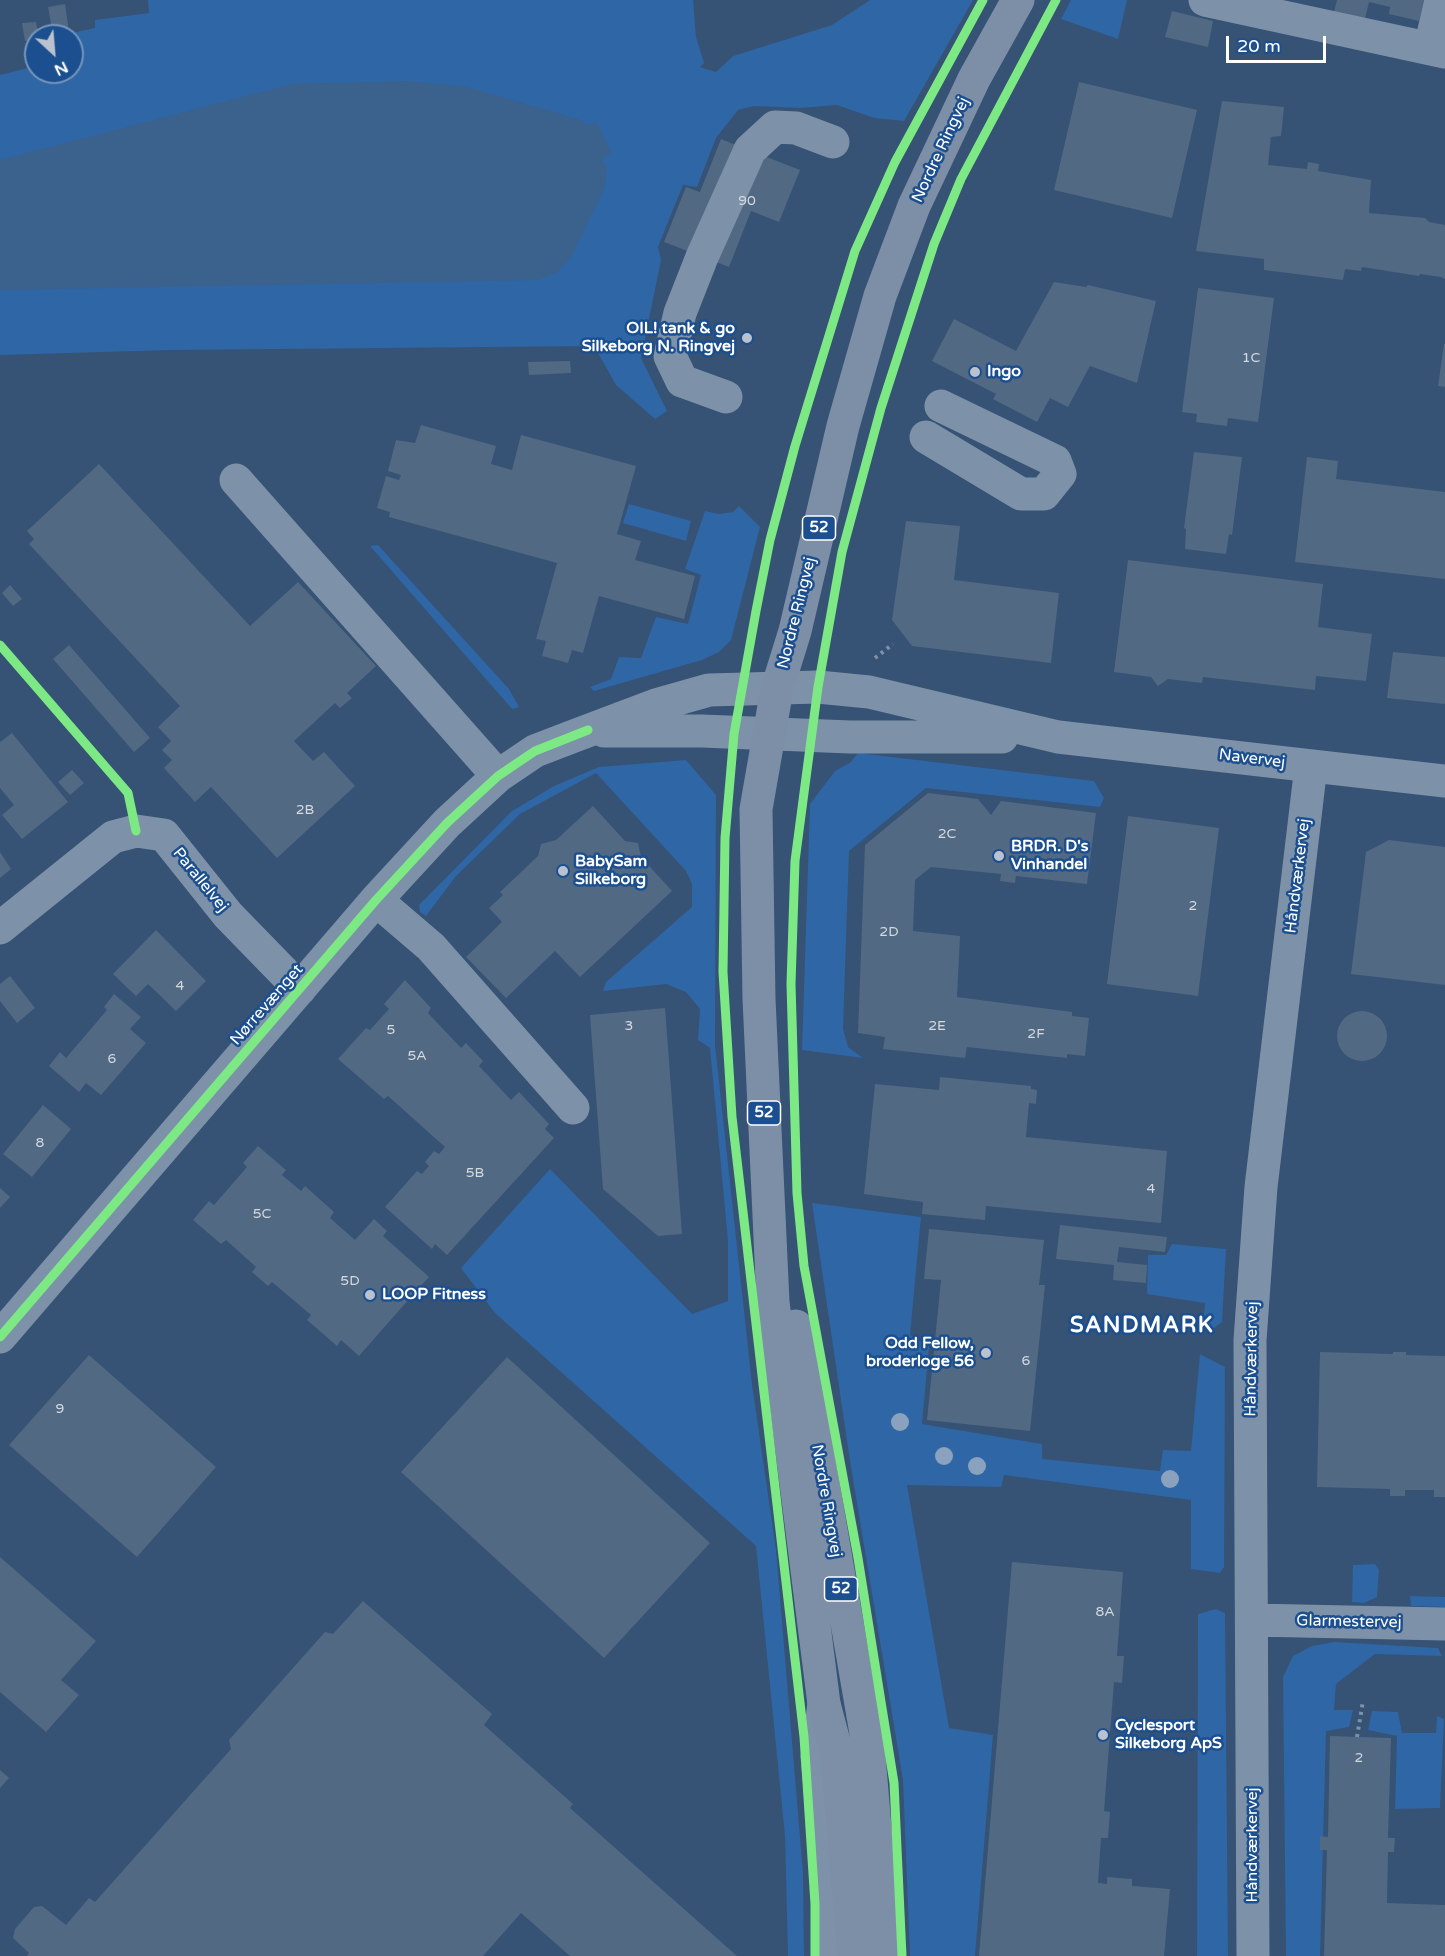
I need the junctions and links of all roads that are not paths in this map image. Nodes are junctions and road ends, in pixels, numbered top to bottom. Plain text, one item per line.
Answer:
1 (1018, 0) edge
2 (1204, 0) edge
3 (1442, 0) edge
4 (1438, 50) edge
5 (833, 142) dead end
6 (726, 397) dead end
7 (941, 406) dead end
8 (926, 437) dead end
9 (236, 480) dead end
10 (777, 689) junction
11 (588, 730) junction
12 (767, 734) junction
13 (1058, 737) junction
14 (1311, 766) junction
15 (498, 776) junction
16 (1445, 781) edge
17 (376, 900) junction
18 (0, 928) edge
19 (300, 990) junction
20 (573, 1108) dead end
21 (770, 1227) junction
22 (0, 1337) edge
23 (1252, 1620) junction
24 (1445, 1624) edge
25 (824, 1704) junction
26 (829, 1956) edge
27 (854, 1956) edge
28 (886, 1956) edge
29 (1253, 1956) edge

1 - 10 main road, Nordre Ringvej / 52
2 - 4 street
3 - 4 street
5 - 6 street
7 - 8 street
9 - 15 street
10 - 11 street, Nørrevænget
10 - 12 main road, Nordre Ringvej / 52
10 - 13 street, Navervej
11 - 12 street, Nørrevænget
11 - 15 street, Nørrevænget
12 - 13 street, Navervej
12 - 21 main road, Nordre Ringvej / 52
13 - 14 street, Navervej
14 - 16 street, Navervej
14 - 23 street, Håndværkervej
15 - 17 street, Nørrevænget
17 - 19 street, Nørrevænget
17 - 20 street
18 - 19 street, Parallelvej
19 - 22 street, Nørrevænget
21 - 25 main road, Nordre Ringvej / 52
21 - 28 main road, Nordre Ringvej / 52
23 - 24 street, Glarmestervej
23 - 29 street, Håndværkervej
25 - 26 street
25 - 27 main road, Nordre Ringvej / 52

